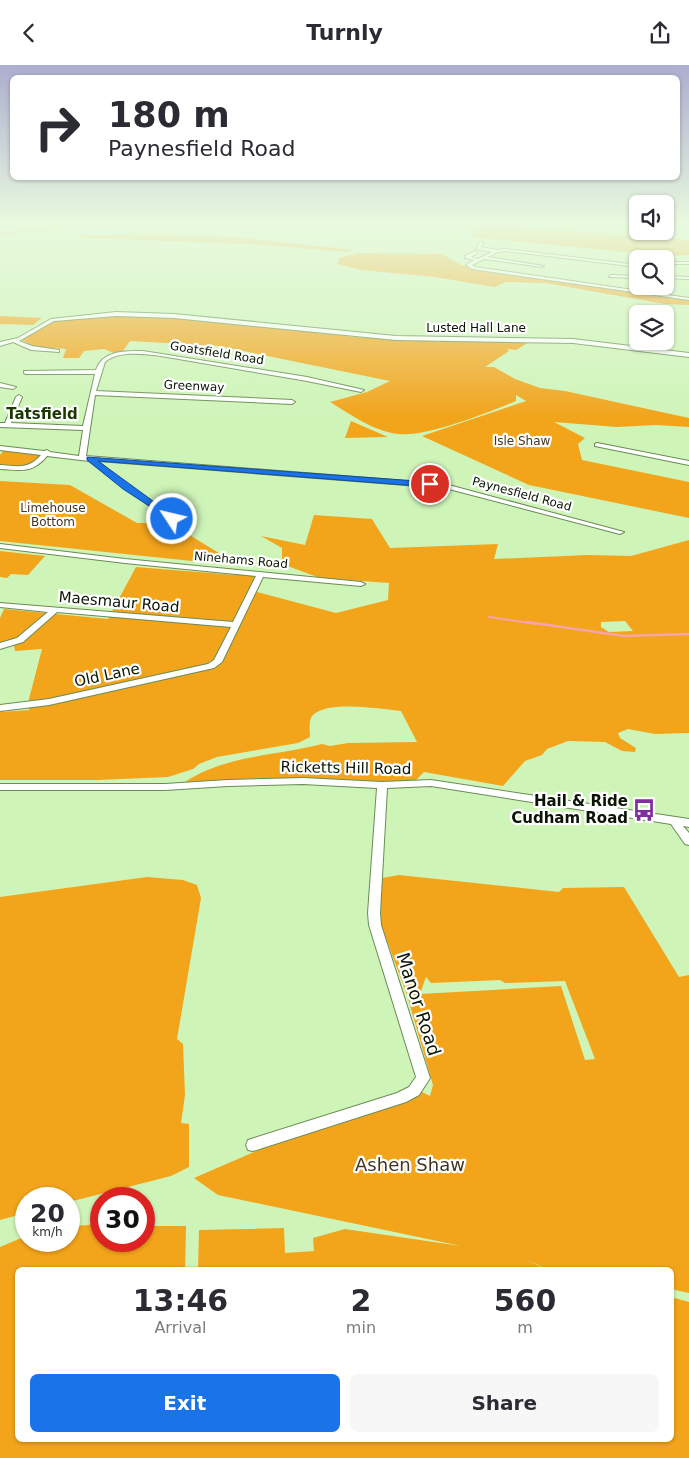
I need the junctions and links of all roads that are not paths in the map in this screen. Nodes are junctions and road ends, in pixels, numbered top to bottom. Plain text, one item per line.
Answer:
1 (599, 287) edge
2 (689, 299) edge
3 (14, 341) junction
4 (0, 345) edge
5 (57, 351) dead end
6 (689, 355) edge
7 (26, 372) dead end
8 (97, 372) junction
9 (0, 385) edge
10 (13, 387) dead end
11 (361, 390) dead end
12 (95, 393) junction
13 (19, 397) dead end
14 (292, 402) dead end
15 (4, 425) edge
16 (85, 428) junction
17 (597, 445) dead end
18 (1, 449) edge
19 (47, 452) junction
20 (86, 458) junction
21 (689, 463) edge
22 (0, 467) edge
23 (172, 519) dead end
24 (620, 532) dead end
25 (0, 546) edge
26 (261, 573) junction
27 (361, 584) dead end
28 (0, 605) edge
29 (54, 611) junction
30 (236, 625) junction
31 (0, 646) edge
32 (0, 708) edge
33 (382, 785) junction
34 (0, 787) edge
35 (675, 822) junction
36 (689, 823) edge
37 (689, 841) edge
38 (252, 1145) dead end

1 - 2 street
3 - 4 street, Lusted Hall Lane
3 - 5 street
3 - 6 street, Lusted Hall Lane
7 - 8 street
8 - 11 street, Goatsfield Road
8 - 12 street
9 - 10 street
12 - 14 street, Greenway
12 - 16 street
13 - 15 street
15 - 16 street
16 - 20 street
17 - 21 street
18 - 19 street, Paynesfield Road
19 - 20 street, Paynesfield Road
19 - 22 street
20 - 23 street
20 - 24 street, Paynesfield Road
25 - 26 street, Ninehams Road
26 - 27 street, Ninehams Road
26 - 30 street
28 - 29 street, Maesmaur Road
29 - 30 street, Maesmaur Road
29 - 31 street
30 - 32 street, Old Lane
33 - 34 street, Ricketts Hill Road
33 - 35 street, Ricketts Hill Road
33 - 38 street, Manor Road
35 - 36 street, Ricketts Hill Road
35 - 37 street

